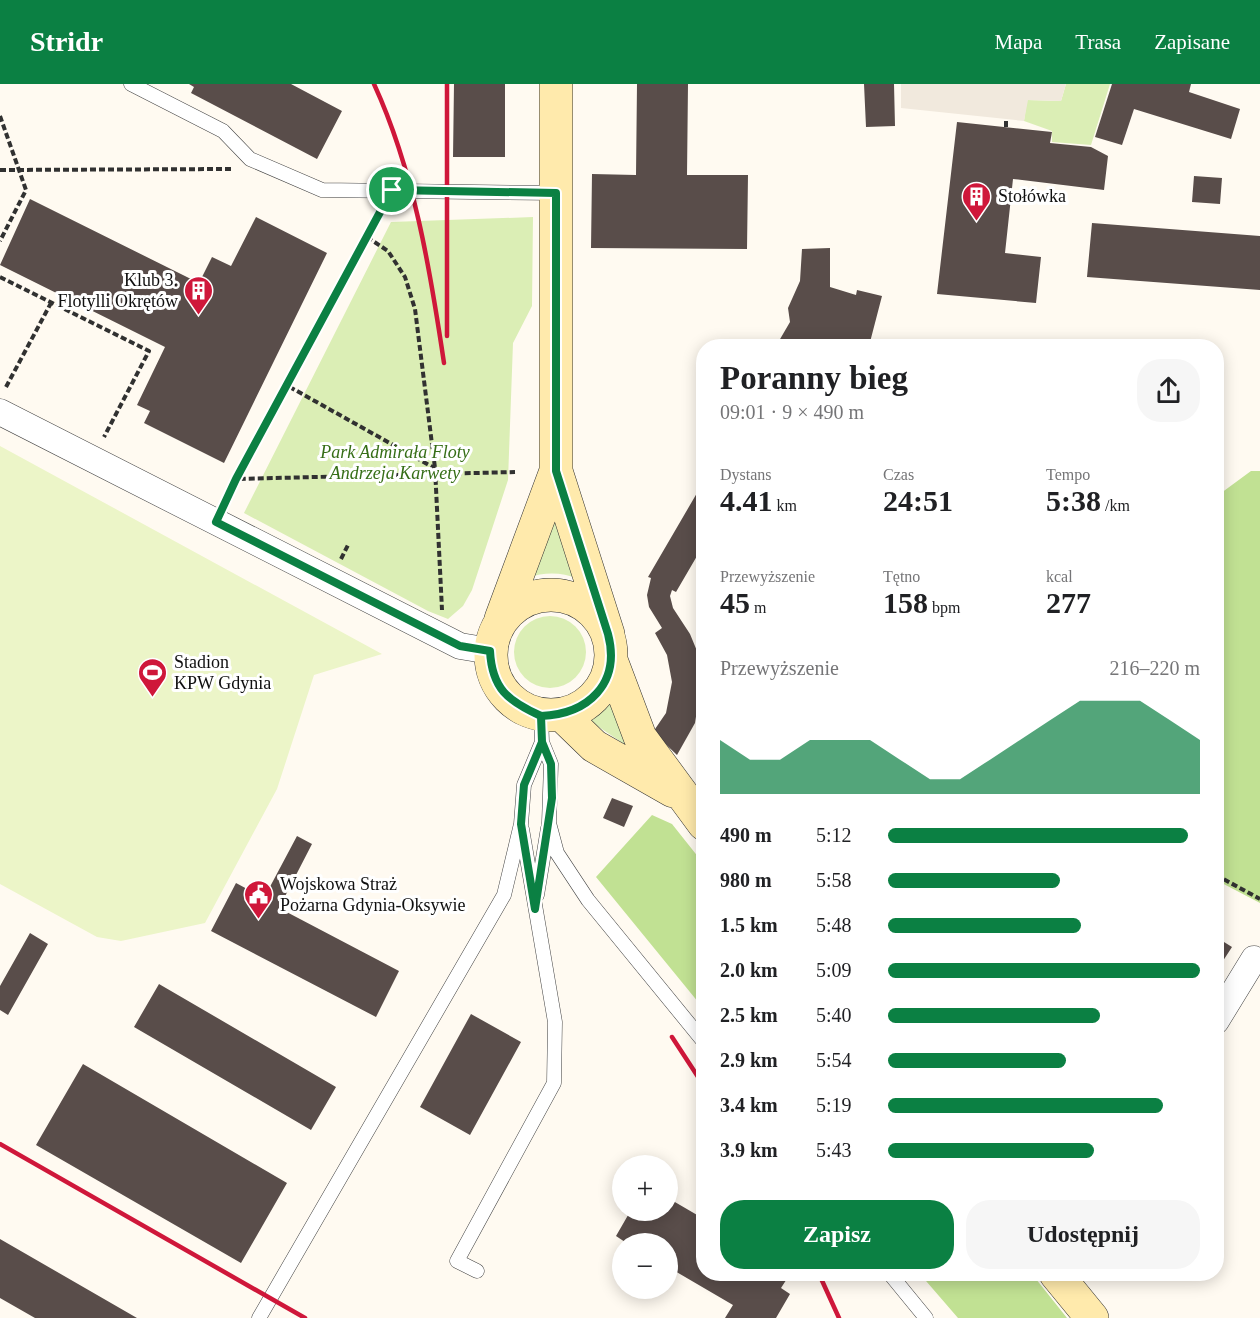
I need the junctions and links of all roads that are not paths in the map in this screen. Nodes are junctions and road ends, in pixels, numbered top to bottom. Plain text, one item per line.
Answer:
1 (131, 84) edge
2 (556, 84) edge
3 (556, 193) junction
4 (2, 402) edge
5 (556, 471) junction
6 (495, 636) junction
7 (609, 647) junction
8 (548, 724) junction
9 (682, 796) junction
10 (696, 814) edge
11 (549, 823) junction
12 (521, 824) junction
13 (535, 909) junction
14 (1254, 959) dead end
15 (1224, 1008) edge
16 (696, 1032) edge
17 (477, 1271) dead end
18 (896, 1281) edge
19 (1062, 1281) edge
20 (259, 1318) edge
21 (926, 1318) edge
22 (1092, 1318) edge

1 - 3 lane
2 - 3 street
3 - 5 street
4 - 6 street
5 - 6 street
5 - 7 street
6 - 7 street
6 - 8 street
7 - 8 street
7 - 9 street
8 - 9 street
8 - 11 lane
8 - 12 lane
9 - 10 street
11 - 13 lane
11 - 16 lane
12 - 13 lane
12 - 20 lane
13 - 17 lane
14 - 15 street
18 - 21 lane
19 - 22 street

